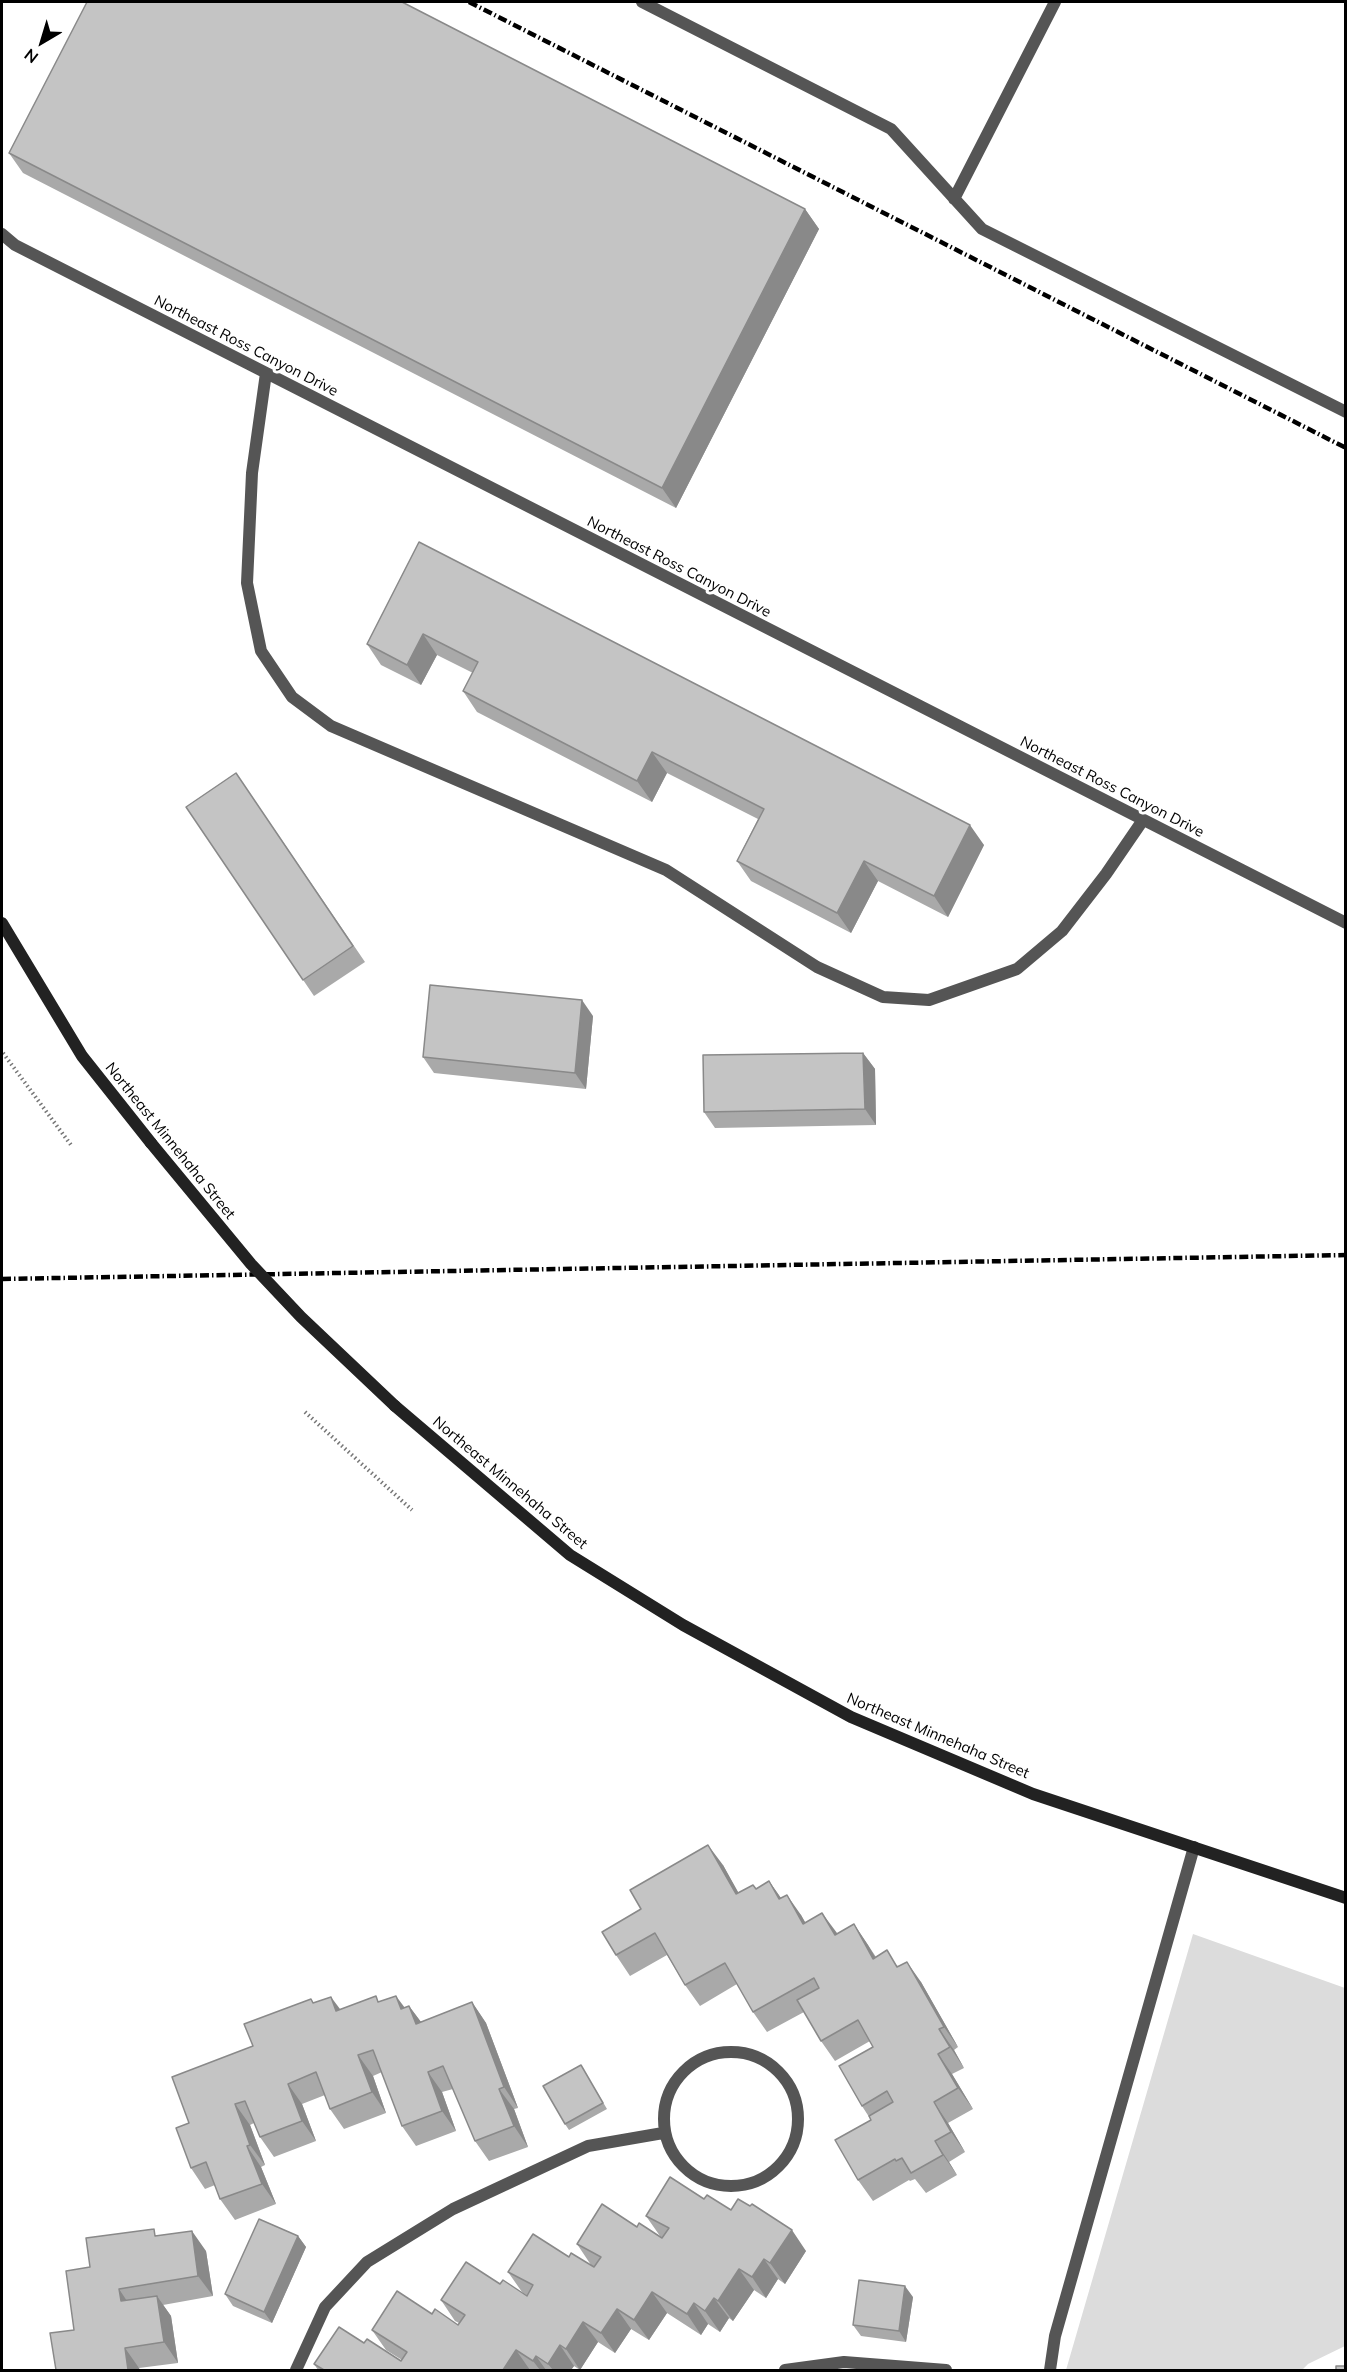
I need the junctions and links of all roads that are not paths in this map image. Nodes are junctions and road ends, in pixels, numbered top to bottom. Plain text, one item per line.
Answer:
1 (642, 2) edge
2 (1055, 2) edge
3 (954, 199) junction
4 (2, 234) edge
5 (266, 373) junction
6 (1346, 412) edge
7 (1143, 820) junction
8 (2, 922) edge
9 (1346, 923) edge
10 (1194, 1847) junction
11 (1346, 1898) edge
12 (663, 2133) junction
13 (296, 2370) edge
14 (785, 2370) edge
15 (946, 2370) edge
16 (1050, 2370) edge

1 - 3 lane
2 - 3 lane
3 - 6 lane
4 - 5 lane, Northeast Ross Canyon Drive
5 - 7 lane, Northeast Ross Canyon Drive
5 - 7 lane
7 - 9 lane, Northeast Ross Canyon Drive
8 - 10 main road, Northeast Minnehaha Street, bridge
10 - 11 main road, Northeast Minnehaha Street
10 - 16 lane
12 - 12 lane
12 - 13 lane
14 - 15 lane

